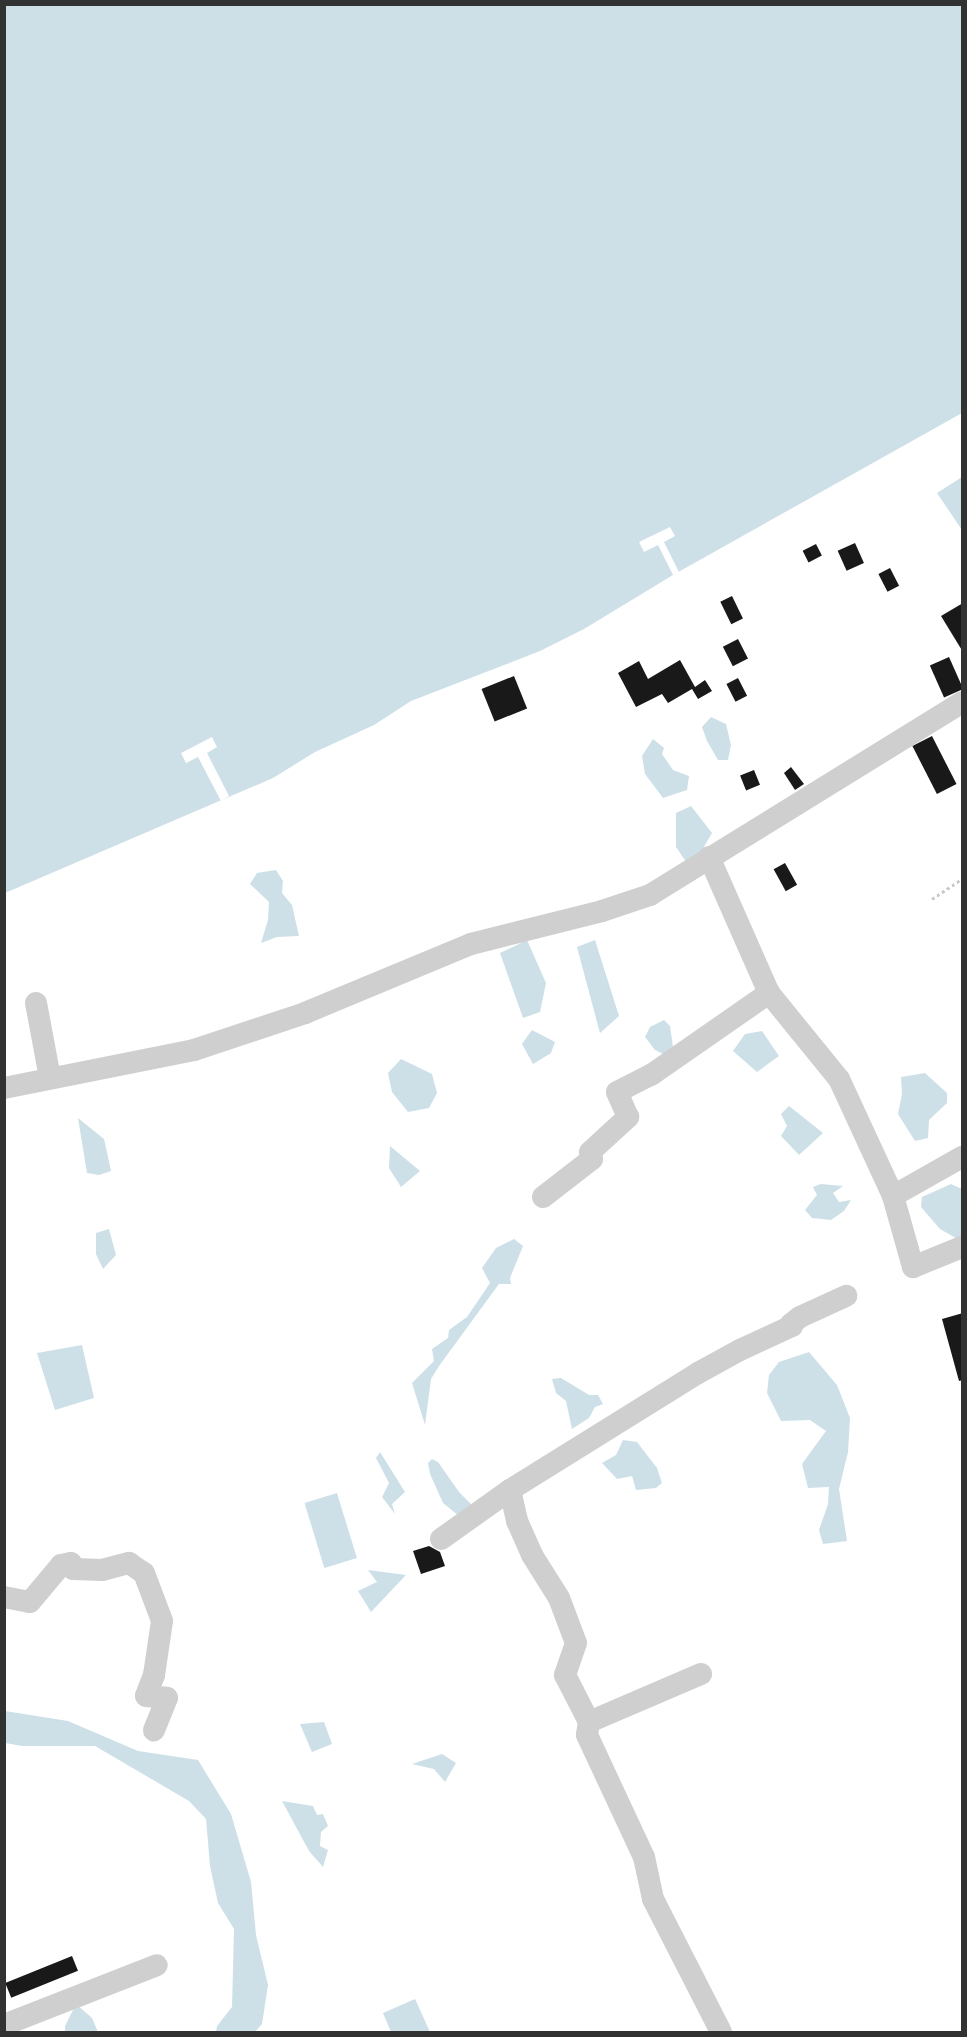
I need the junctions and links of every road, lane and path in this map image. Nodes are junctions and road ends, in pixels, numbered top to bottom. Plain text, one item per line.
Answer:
1 (963, 702) edge
2 (709, 857) junction
3 (963, 879) edge
4 (932, 899) dead end
5 (769, 993) junction
6 (36, 1004) dead end
7 (50, 1078) junction
8 (4, 1088) edge
9 (963, 1157) edge
10 (893, 1196) junction
11 (543, 1197) dead end
12 (963, 1247) edge
13 (846, 1296) dead end
14 (510, 1490) junction
15 (441, 1539) dead end
16 (4, 1597) edge
17 (701, 1674) dead end
18 (589, 1722) junction
19 (154, 1730) dead end
20 (157, 1965) dead end
21 (4, 2025) edge
22 (721, 2032) edge

1 - 2 street
2 - 5 street
2 - 7 street
3 - 4 path
5 - 10 street
5 - 11 street
6 - 7 street
7 - 8 street
9 - 10 street
10 - 12 street
13 - 14 street
14 - 15 street
14 - 18 street
16 - 19 street
17 - 18 street
18 - 22 street
20 - 21 street

